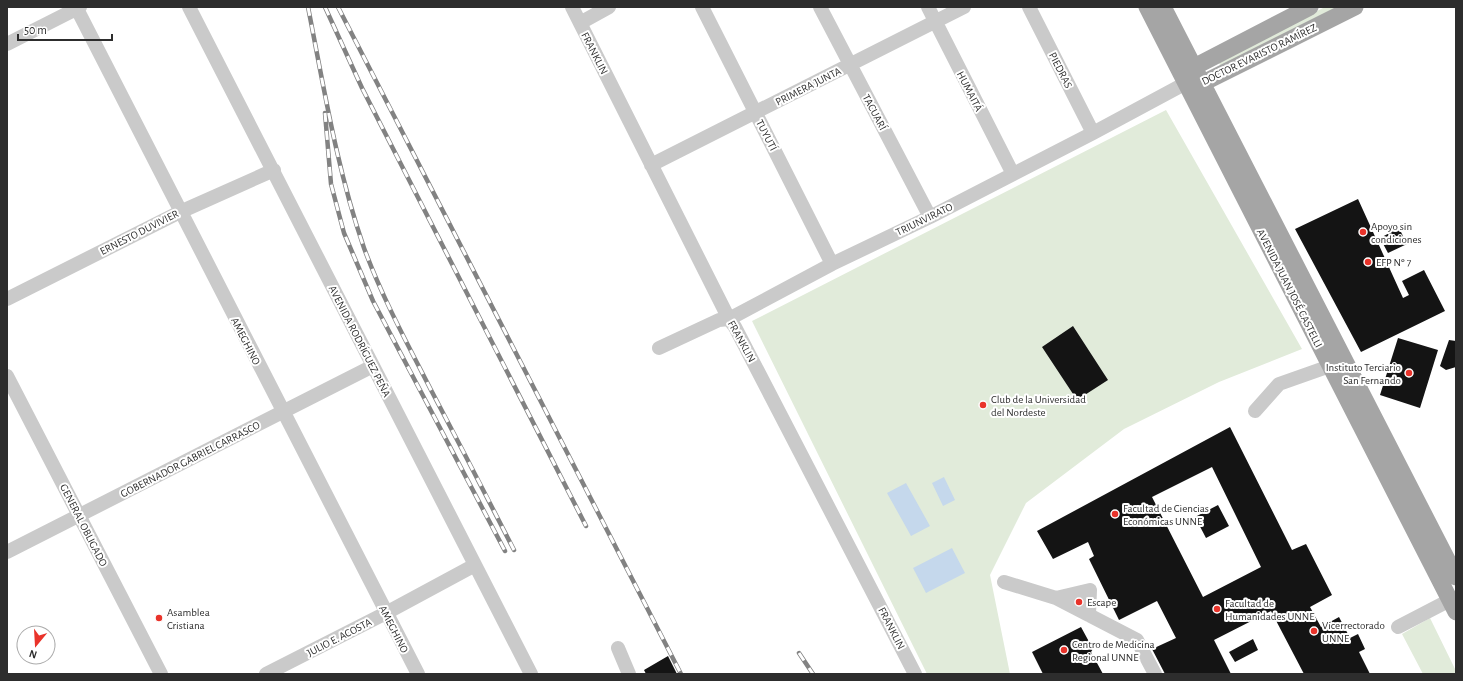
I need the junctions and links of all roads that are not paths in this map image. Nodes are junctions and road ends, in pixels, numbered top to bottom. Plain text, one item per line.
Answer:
1 (189, 7) edge
2 (572, 7) edge
3 (609, 7) edge
4 (702, 7) edge
5 (820, 7) edge
6 (928, 7) edge
7 (964, 7) edge
8 (1029, 7) edge
9 (1147, 7) edge
10 (1163, 7) edge
11 (1310, 7) edge
12 (1355, 7) edge
13 (77, 8) edge
14 (936, 22) junction
15 (580, 23) junction
16 (7, 44) edge
17 (850, 65) junction
18 (1194, 67) junction
19 (1194, 84) junction
20 (755, 113) junction
21 (1093, 133) junction
22 (652, 165) junction
23 (274, 170) junction
24 (1013, 174) junction
25 (180, 212) junction
26 (930, 216) junction
27 (832, 264) junction
28 (7, 299) edge
29 (729, 319) junction
30 (660, 348) dead end
31 (373, 366) junction
32 (1330, 366) junction
33 (7, 376) edge
34 (1255, 411) dead end
35 (284, 413) junction
36 (79, 515) junction
37 (7, 552) edge
38 (475, 565) junction
39 (1456, 577) edge
40 (1004, 582) dead end
41 (1056, 598) junction
42 (1453, 606) edge
43 (386, 613) junction
44 (1089, 615) junction
45 (1398, 627) dead end
46 (618, 648) dead end
47 (161, 674) edge
48 (266, 674) edge
49 (418, 674) edge
50 (531, 674) edge
51 (629, 674) edge
52 (916, 674) edge
53 (1155, 674) edge

1 - 23 street, AVENIDA RODRÍGUEZ PEÑA
2 - 15 street, FRANKLIN
3 - 15 street
4 - 20 street, TUYUTÍ
5 - 17 street, TACUARÍ
6 - 14 street, HUMAITÁ
7 - 14 street, PRIMERA JUNTA
8 - 21 street, PIEDRAS
9 - 19 main road, AVENIDA JUAN JOSÉ CASTELLI
10 - 18 main road, AVENIDA JUAN JOSÉ CASTELLI
11 - 18 main road, DOCTOR EVARISTO RAMÍREZ
12 - 19 main road, DOCTOR EVARISTO RAMÍREZ
13 - 16 street
13 - 25 street, AMEGHINO
14 - 17 street, PRIMERA JUNTA
14 - 24 street, HUMAITÁ
15 - 22 street, FRANKLIN
17 - 20 street, PRIMERA JUNTA
17 - 26 street, TACUARÍ
18 - 19 main road, AVENIDA JUAN JOSÉ CASTELLI
19 - 21 street, TRIUNVIRATO
19 - 32 main road, AVENIDA JUAN JOSÉ CASTELLI
19 - 39 main road, AVENIDA JUAN JOSÉ CASTELLI
20 - 22 street, PRIMERA JUNTA
20 - 27 street, TUYUTÍ
21 - 24 street, TRIUNVIRATO
22 - 29 street, FRANKLIN
23 - 25 street, ERNESTO DUVIVIER
23 - 31 street, AVENIDA RODRÍGUEZ PEÑA
24 - 26 street, TRIUNVIRATO
25 - 28 street, ERNESTO DUVIVIER
25 - 35 street, AMEGHINO
26 - 27 street, TRIUNVIRATO
27 - 29 street, TRIUNVIRATO
29 - 30 street, TRIUNVIRATO
29 - 52 street, FRANKLIN
31 - 35 street, GOBERNADOR GABRIEL CARRASCO
31 - 38 street, AVENIDA RODRÍGUEZ PEÑA
32 - 34 street
32 - 42 main road, AVENIDA JUAN JOSÉ CASTELLI
33 - 36 street, GENERAL OBLIGADO
35 - 36 street, GOBERNADOR GABRIEL CARRASCO
35 - 43 street, AMEGHINO
36 - 37 street, GOBERNADOR GABRIEL CARRASCO
36 - 47 street, GENERAL OBLIGADO
38 - 43 street, JULIO E. ACOSTA
38 - 50 street, AVENIDA RODRÍGUEZ PEÑA
40 - 41 street
41 - 44 street
41 - 44 street
42 - 45 street
43 - 48 street, JULIO E. ACOSTA
43 - 49 street, AMEGHINO
44 - 53 street
46 - 51 street

